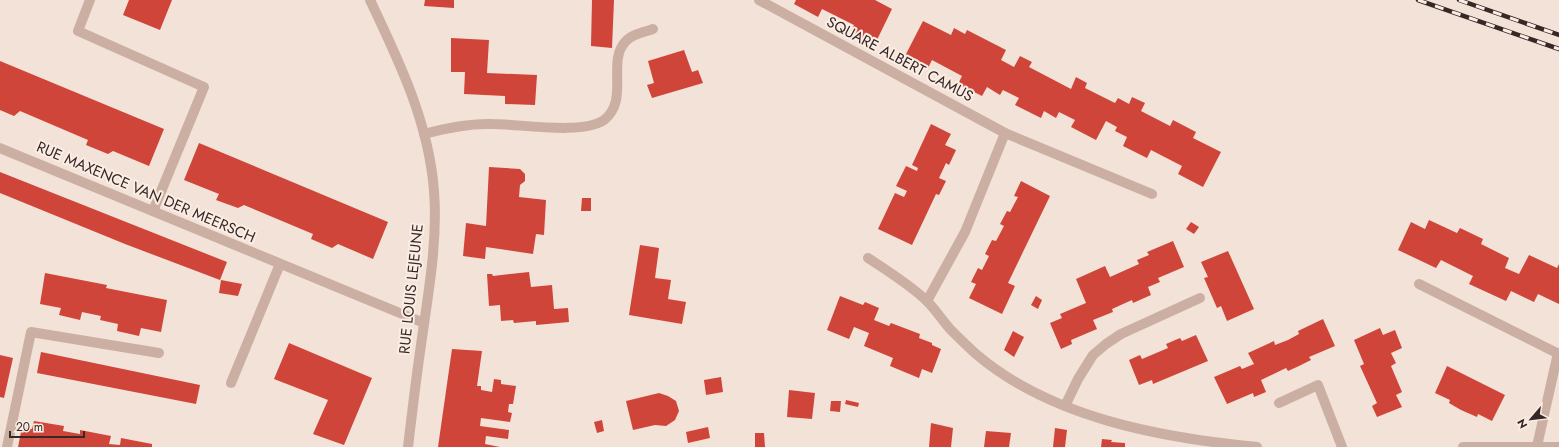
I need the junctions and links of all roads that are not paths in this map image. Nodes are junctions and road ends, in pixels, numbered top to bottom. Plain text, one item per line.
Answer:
1 (90, 0) edge
2 (370, 0) edge
3 (759, 0) edge
4 (653, 28) dead end
5 (1005, 132) junction
6 (424, 134) junction
7 (0, 148) edge
8 (1152, 194) dead end
9 (153, 211) junction
10 (868, 258) dead end
11 (280, 264) junction
12 (1419, 284) dead end
13 (1200, 298) dead end
14 (927, 301) junction
15 (424, 323) junction
16 (159, 353) dead end
17 (1558, 354) edge
18 (231, 383) dead end
19 (1279, 403) dead end
20 (1065, 406) junction
21 (1537, 446) edge
22 (7, 447) edge
23 (408, 447) edge
24 (1257, 447) edge
25 (1342, 447) edge
26 (1463, 447) edge
27 (1558, 447) edge

1 - 9 street
2 - 6 street, RUE LOUIS LEJEUNE
3 - 5 street, SQUARE ALBERT CAMUS
4 - 6 street
5 - 8 street, SQUARE ALBERT CAMUS
5 - 14 street
6 - 15 street, RUE LOUIS LEJEUNE
7 - 9 street, RUE MAXENCE VAN DER MEERSCH
9 - 11 street, RUE MAXENCE VAN DER MEERSCH
10 - 14 street
11 - 15 street, RUE MAXENCE VAN DER MEERSCH
11 - 18 street
12 - 17 street
13 - 20 street
14 - 20 street
15 - 23 street, RUE LOUIS LEJEUNE
16 - 22 street
17 - 21 street
19 - 25 street
20 - 24 street
21 - 26 street
21 - 27 street

